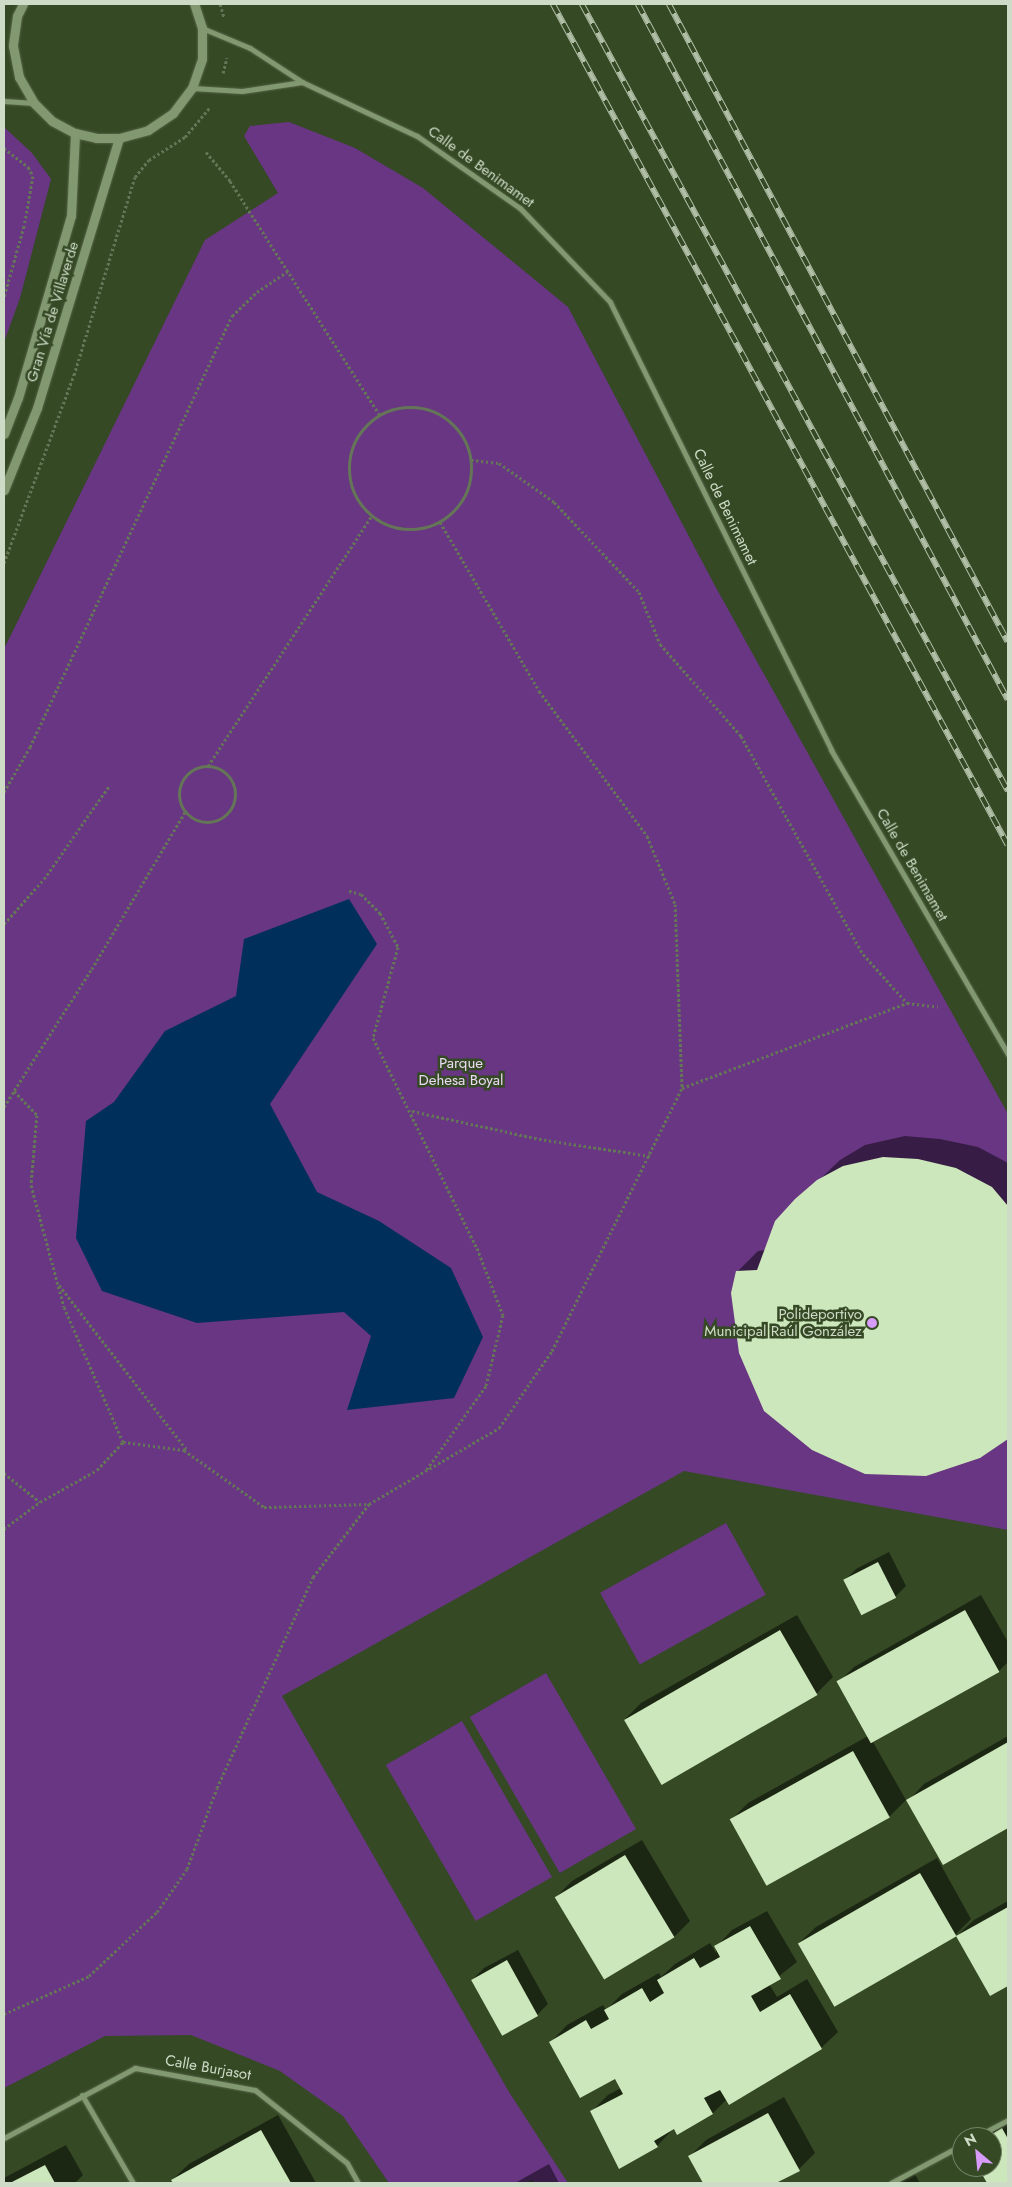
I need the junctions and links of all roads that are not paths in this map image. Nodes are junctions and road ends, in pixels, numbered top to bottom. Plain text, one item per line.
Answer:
1 (23, 4) edge
2 (194, 4) edge
3 (202, 28) junction
4 (302, 82) junction
5 (192, 88) junction
6 (4, 101) edge
7 (34, 104) junction
8 (75, 132) junction
9 (119, 138) junction
10 (4, 434) edge
11 (4, 490) edge
12 (1008, 1054) edge
13 (82, 2095) junction
14 (1008, 2120) edge
15 (995, 2127) edge
16 (4, 2138) edge
17 (952, 2150) edge
18 (133, 2183) edge
19 (358, 2183) edge
20 (891, 2183) edge

1 - 7 street
2 - 3 street
3 - 4 street, Calle de Benimamet
3 - 5 street
4 - 5 street
4 - 12 street, Calle de Benimamet
5 - 9 street
6 - 7 street
7 - 8 street
8 - 9 street
8 - 10 street, Gran Vía de Villaverde
9 - 11 street, Gran Vía de Villaverde
13 - 16 street, Calle Burjasot
13 - 18 street
13 - 19 street, Calle Burjasot
14 - 15 street
17 - 20 street

